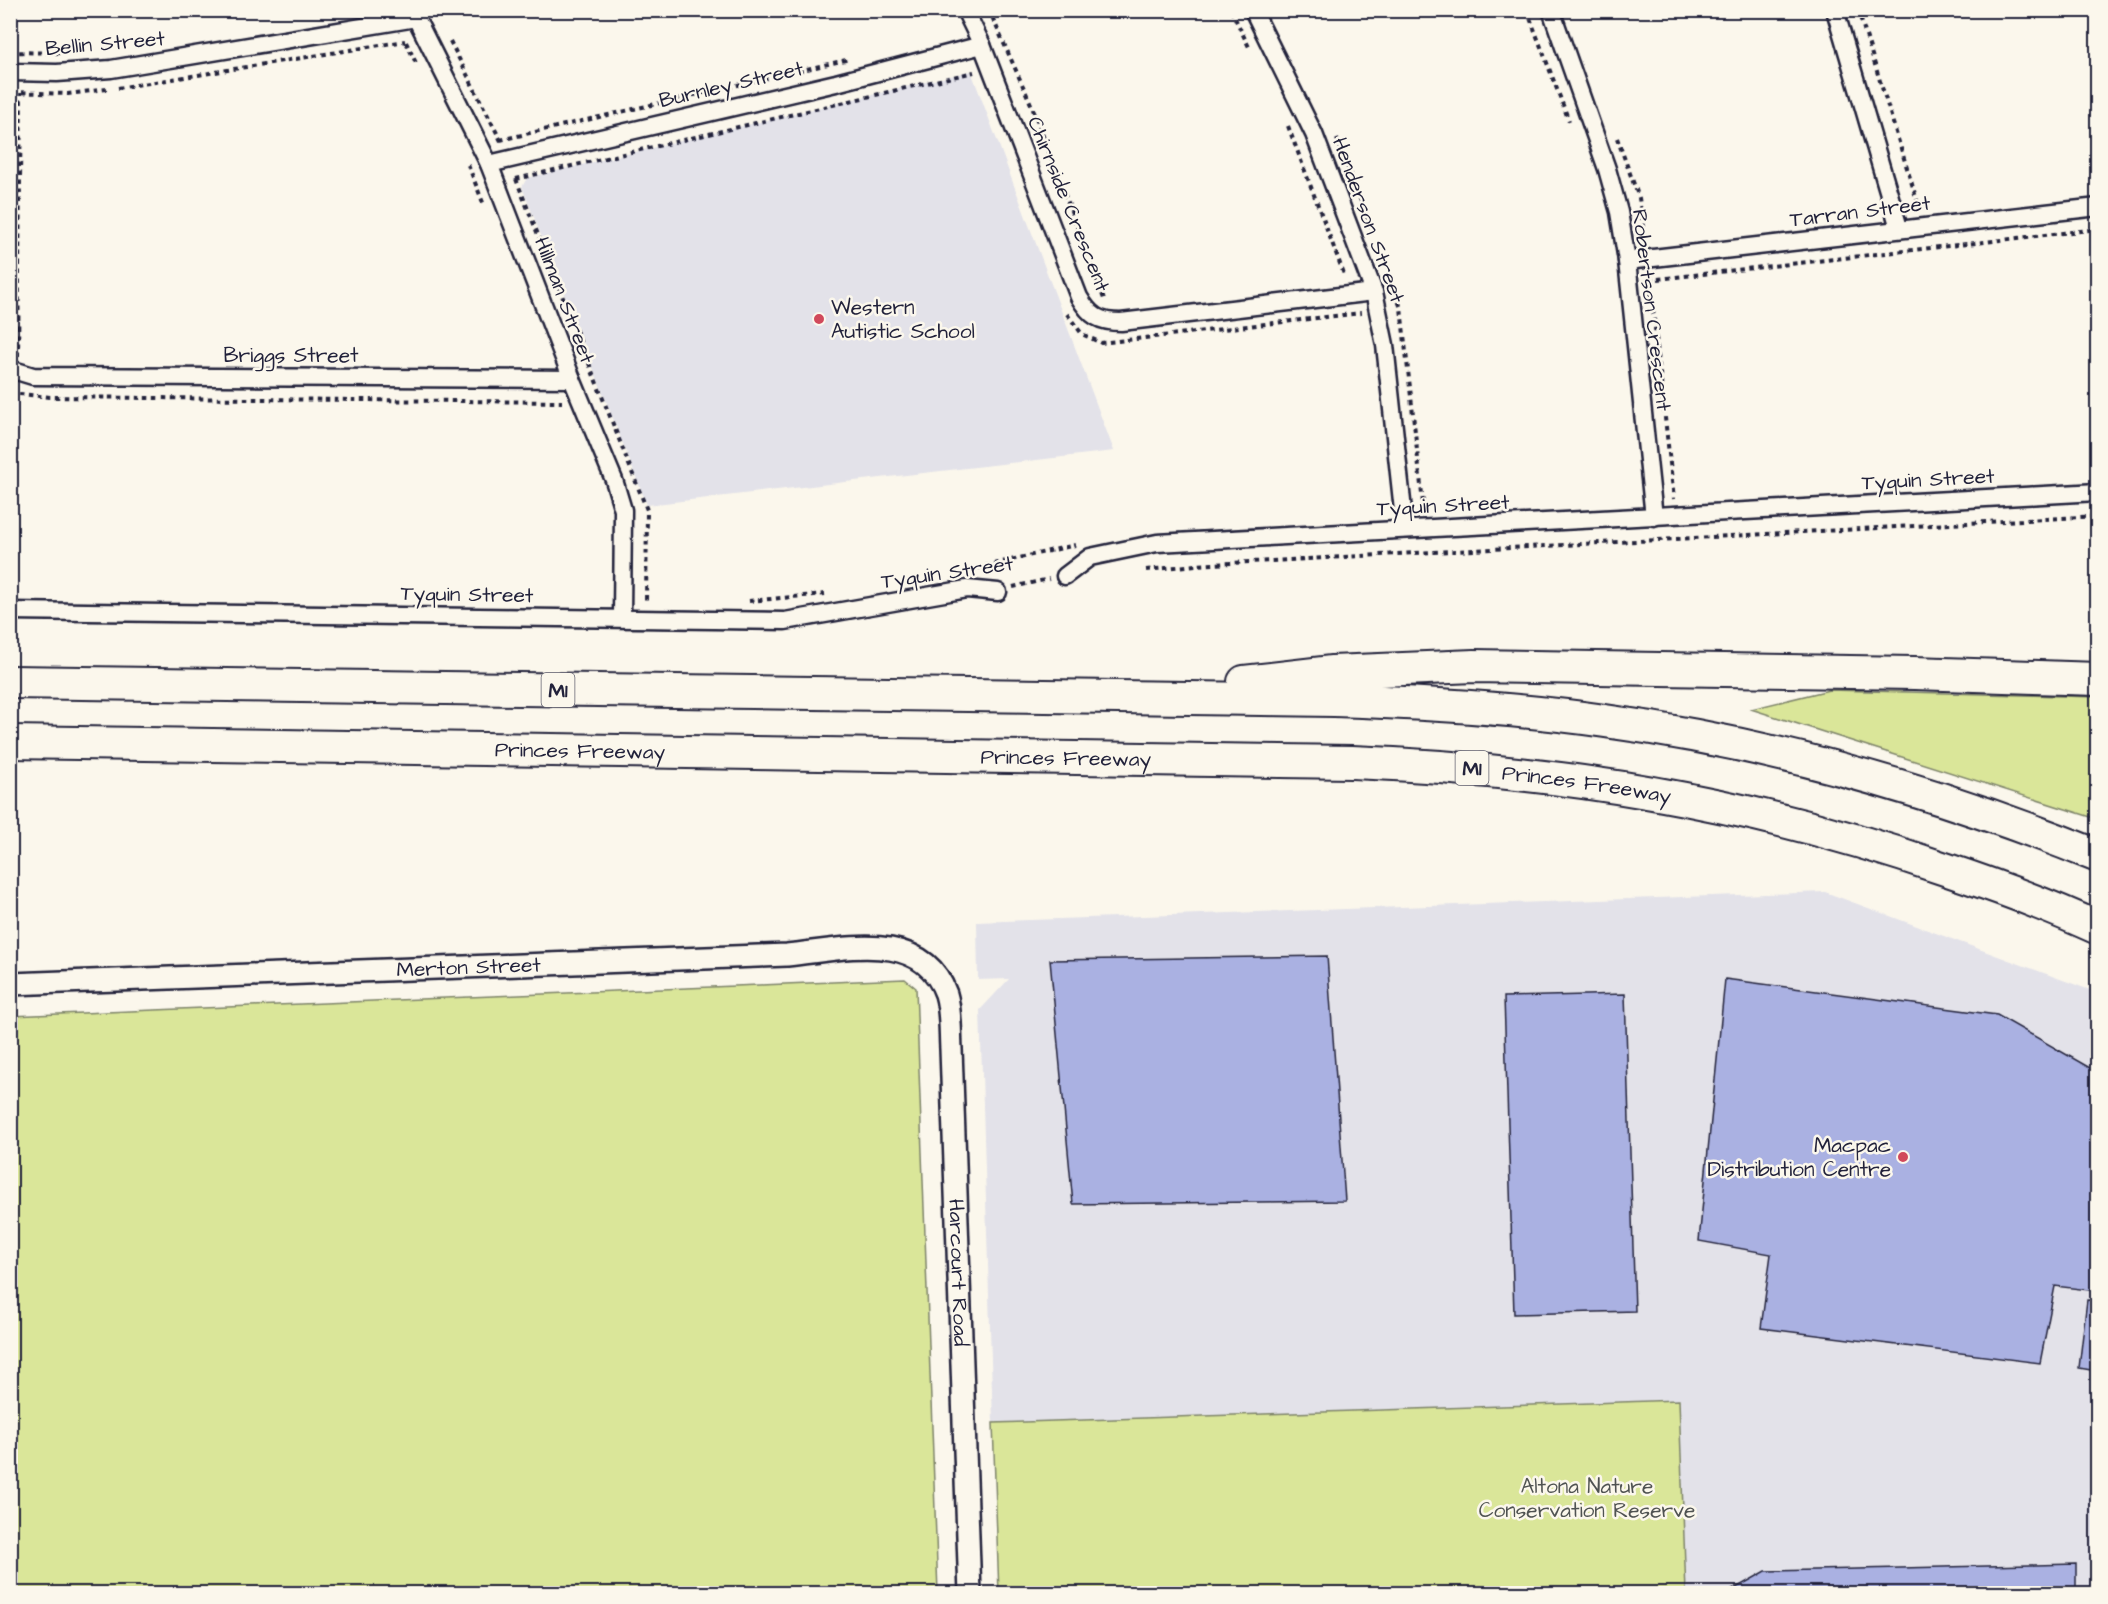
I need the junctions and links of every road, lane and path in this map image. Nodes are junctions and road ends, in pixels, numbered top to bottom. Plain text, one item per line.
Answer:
1 (965, 10) edge
2 (988, 10) edge
3 (1231, 10) edge
4 (1253, 10) edge
5 (1527, 10) edge
6 (1551, 10) edge
7 (1835, 10) edge
8 (414, 14) edge
9 (405, 42) dead end
10 (982, 45) junction
11 (10, 52) edge
12 (65, 53) dead end
13 (1254, 57) dead end
14 (420, 71) dead end
15 (10, 72) edge
16 (21, 93) dead end
17 (1284, 118) dead end
18 (1571, 127) dead end
19 (466, 159) dead end
20 (489, 164) junction
21 (2097, 207) edge
22 (486, 211) dead end
23 (1899, 228) junction
24 (2097, 229) edge
25 (1627, 261) junction
26 (1346, 277) junction
27 (1335, 278) dead end
28 (1649, 280) dead end
29 (1374, 292) junction
30 (1355, 296) junction
31 (1110, 302) dead end
32 (1066, 313) dead end
33 (30, 356) dead end
34 (10, 369) edge
35 (554, 379) junction
36 (572, 380) junction
37 (10, 393) edge
38 (2097, 492) edge
39 (1683, 498) dead end
40 (1653, 508) junction
41 (1435, 512) dead end
42 (2097, 516) edge
43 (1404, 521) junction
44 (1080, 544) dead end
45 (1146, 570) dead end
46 (966, 571) dead end
47 (1065, 576) joint
48 (998, 592) joint
49 (831, 593) dead end
50 (740, 602) dead end
51 (656, 603) dead end
52 (622, 610) junction
53 (10, 611) edge
54 (2097, 679) edge
55 (10, 682) edge
56 (1105, 697) junction
57 (10, 742) edge
58 (2097, 856) edge
59 (2097, 928) edge
60 (924, 960) joint
61 (10, 984) edge
62 (970, 1593) edge

1 - 10 street, Chirnside Crescent
2 - 31 path
3 - 13 path
4 - 29 street, Henderson Street
5 - 18 path
6 - 25 street, Robertson Crescent
7 - 23 street
8 - 15 street, Bellin Street
8 - 20 street, Hillman Street
9 - 14 path
10 - 20 street, Burnley Street
10 - 30 street, Chirnside Crescent
11 - 12 path
16 - 33 path
17 - 26 path
19 - 22 path
20 - 36 street, Hillman Street
21 - 23 street, Tarran Street
23 - 25 street, Tarran Street
24 - 28 path
25 - 40 street, Robertson Crescent
26 - 27 path
26 - 30 path
29 - 30 street, Chirnside Crescent
29 - 43 street, Henderson Street
30 - 32 path
34 - 35 street, Briggs Street
35 - 36 street, Briggs Street
35 - 37 path
36 - 52 street, Hillman Street
38 - 40 street, Tyquin Street
39 - 40 path
40 - 43 street, Tyquin Street
41 - 43 path
42 - 45 path
43 - 47 street, Tyquin Street
44 - 46 path
47 - 48 path, Tyquin Street
48 - 52 street, Tyquin Street
49 - 50 path
51 - 52 path
52 - 53 street, Tyquin Street
54 - 56 highway
55 - 56 highway, M1
56 - 58 highway, M1
57 - 59 highway, Princes Freeway / M1
60 - 61 street, Merton Street
60 - 62 street, Harcourt Road

